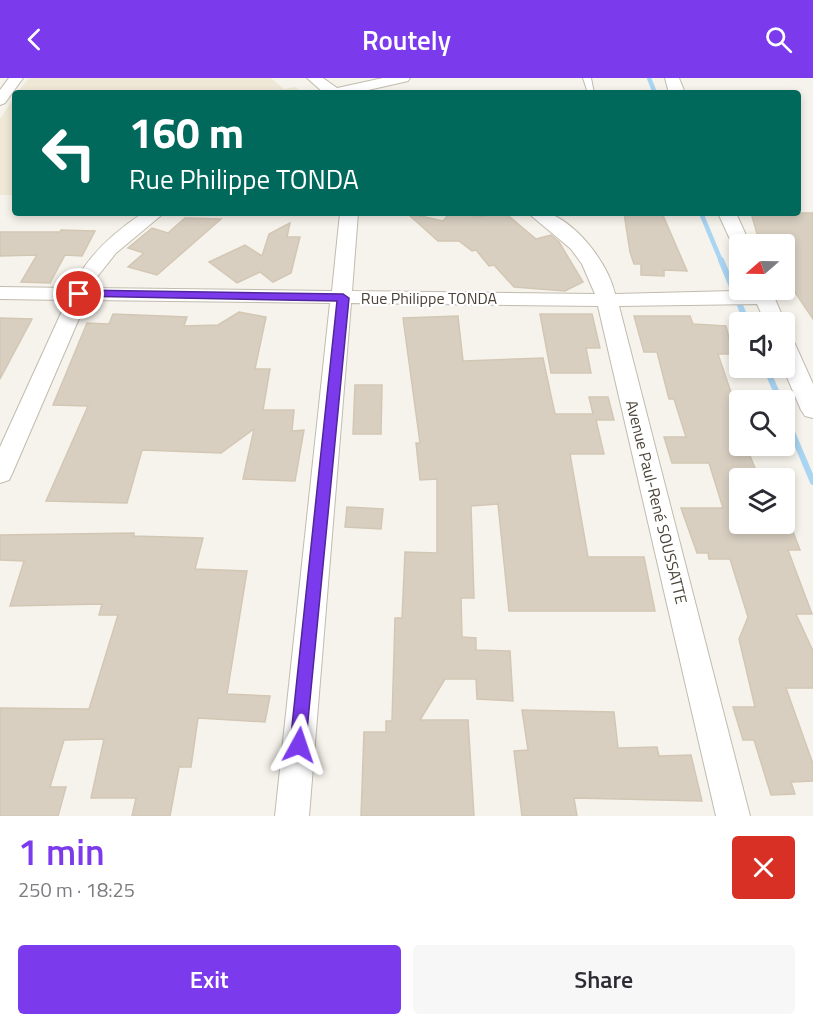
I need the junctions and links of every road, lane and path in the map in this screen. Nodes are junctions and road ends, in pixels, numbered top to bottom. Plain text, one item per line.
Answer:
1 (16, 78) edge
2 (314, 78) edge
3 (403, 78) edge
4 (330, 90) edge
5 (348, 90) edge
6 (0, 99) edge
7 (150, 216) edge
8 (349, 216) edge
9 (541, 216) edge
10 (728, 216) edge
11 (736, 234) edge
12 (0, 293) edge
13 (79, 294) junction
14 (343, 298) junction
15 (729, 299) edge
16 (606, 300) junction
17 (795, 369) edge
18 (813, 410) edge
19 (0, 474) edge
20 (292, 816) edge
21 (733, 816) edge

1 - 6 street
2 - 4 street
3 - 5 street
7 - 13 street
8 - 14 street
9 - 16 street, Avenue Paul-René SOUSSATTE
10 - 11 street
12 - 13 street, Rue Philippe TONDA
13 - 14 street, Rue Philippe TONDA
13 - 19 street
14 - 16 street, Rue Philippe TONDA
14 - 20 street
15 - 16 street, Rue Philippe TONDA
16 - 21 street, Avenue Paul-René SOUSSATTE
17 - 18 street

